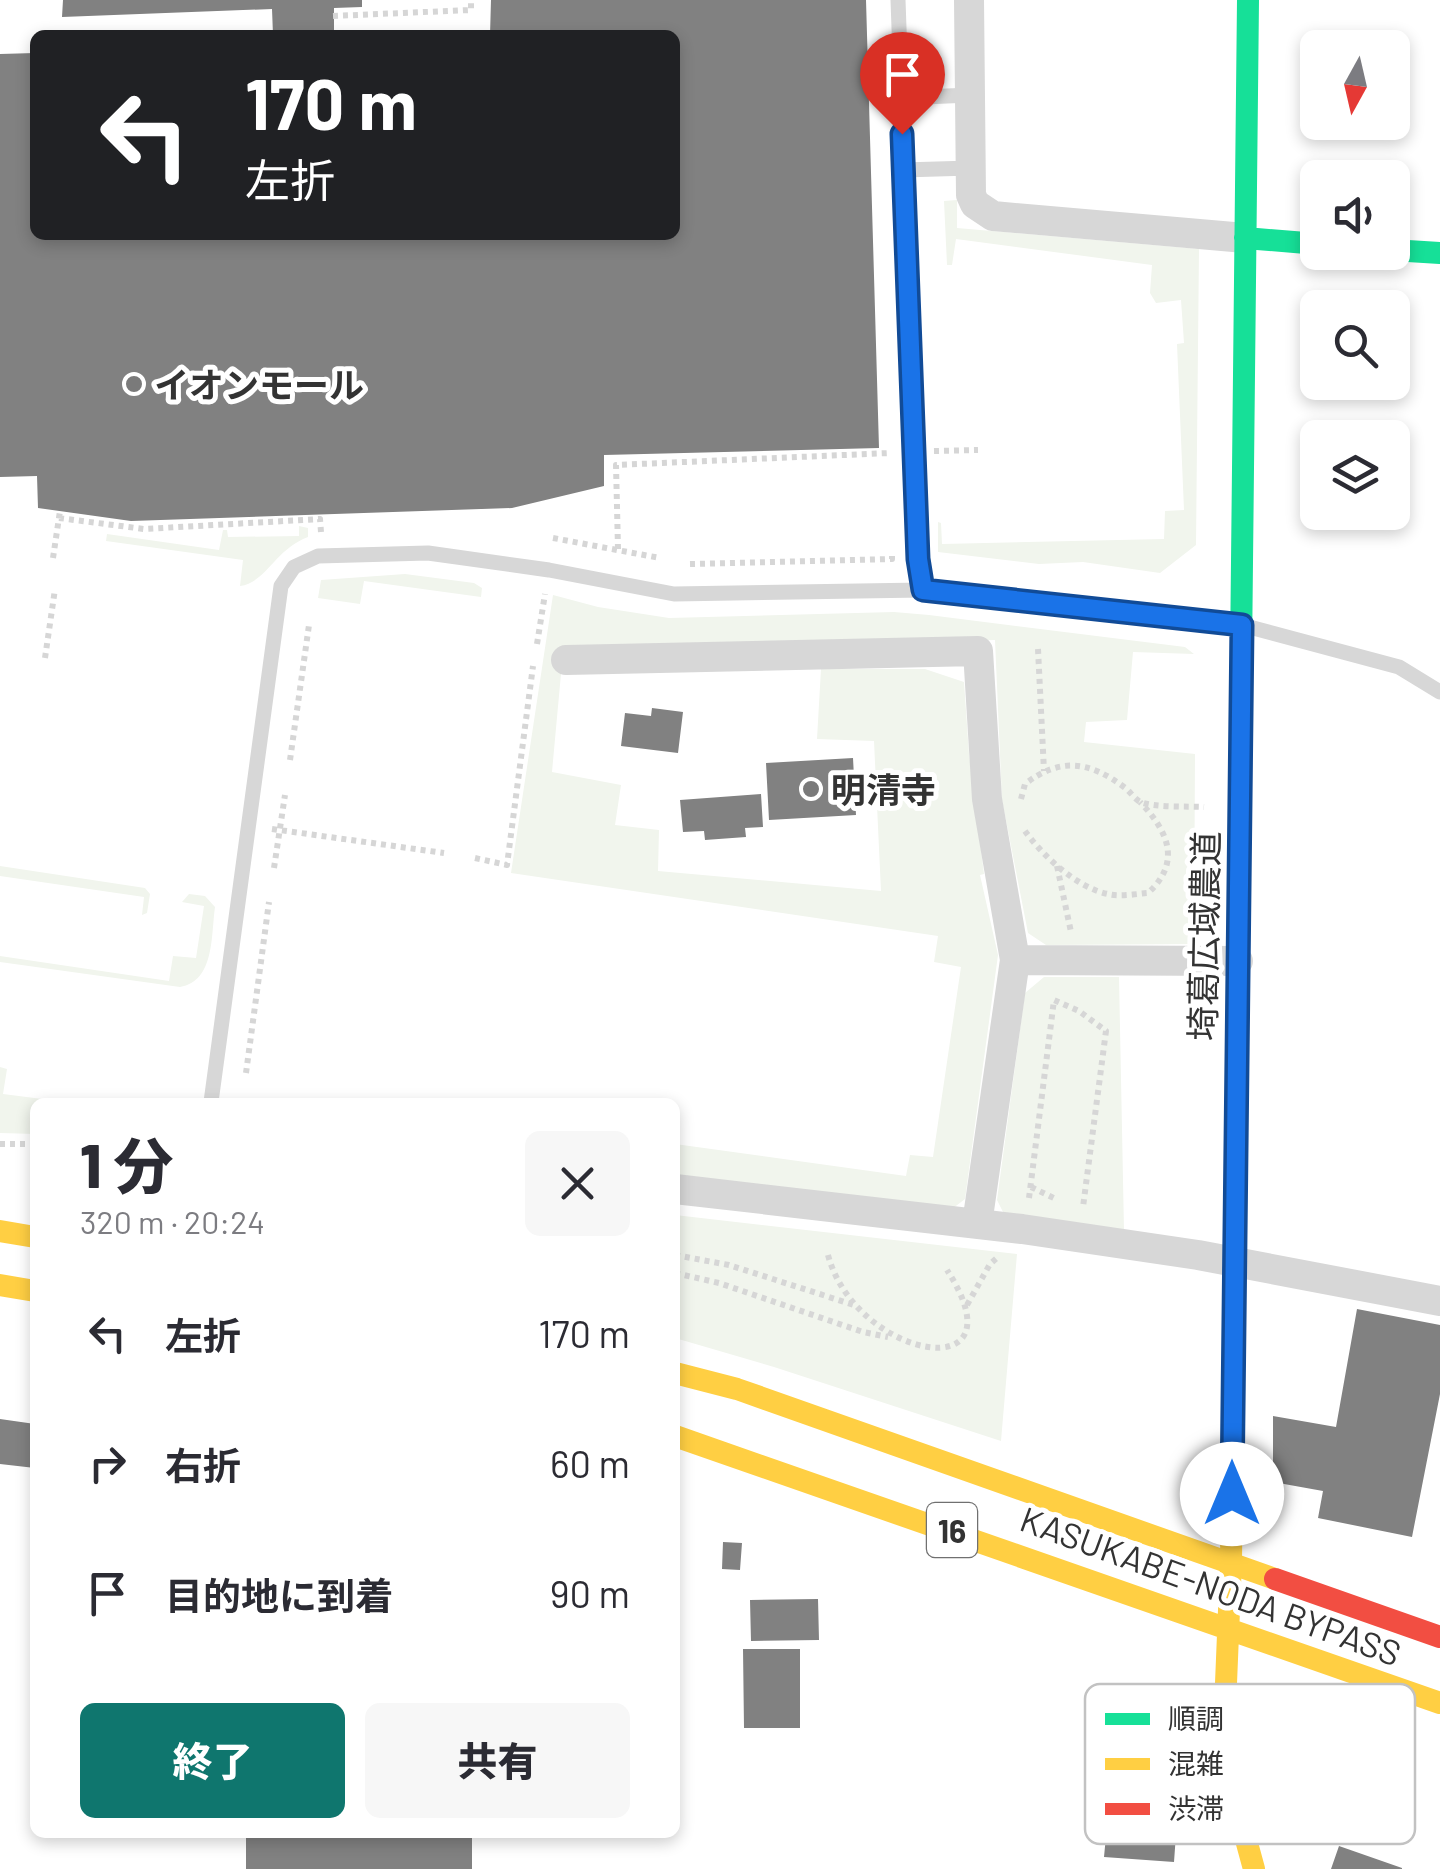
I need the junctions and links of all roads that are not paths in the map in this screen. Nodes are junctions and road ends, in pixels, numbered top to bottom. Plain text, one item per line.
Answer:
1 (898, 0) edge
2 (969, 0) edge
3 (1248, 0) edge
4 (970, 95) junction
5 (901, 98) junction
6 (971, 168) junction
7 (904, 170) junction
8 (1244, 238) junction
9 (1300, 243) edge
10 (1410, 251) edge
11 (1440, 253) edge
12 (923, 590) junction
13 (1242, 625) junction
14 (566, 660) dead end
15 (1440, 692) edge
16 (1016, 960) junction
17 (1238, 961) junction
18 (211, 1098) edge
19 (680, 1190) edge
20 (977, 1224) junction
21 (0, 1231) edge
22 (30, 1236) edge
23 (1234, 1262) junction
24 (0, 1285) edge
25 (30, 1290) edge
26 (1440, 1301) edge
27 (680, 1373) edge
28 (680, 1438) edge
29 (1231, 1561) junction
30 (1229, 1627) junction
31 (1440, 1637) edge
32 (1226, 1684) edge
33 (1387, 1684) edge
34 (1415, 1694) edge
35 (1440, 1703) edge
36 (1247, 1844) edge
37 (1254, 1869) edge

1 - 5 lane
2 - 4 street
3 - 8 main road, 埼葛広域農道
4 - 5 lane
4 - 6 street
5 - 7 lane
6 - 7 lane
6 - 8 street
7 - 12 lane
8 - 9 main road
8 - 13 main road, 埼葛広域農道
10 - 11 main road
12 - 13 lane
12 - 18 lane
13 - 15 lane
13 - 17 main road, 埼葛広域農道
14 - 16 street
16 - 17 street
16 - 20 street
17 - 23 main road, 埼葛広域農道
19 - 20 street
20 - 23 street
21 - 22 main road
23 - 26 street
23 - 29 main road, 埼葛広域農道
24 - 25 main road
27 - 29 main road, KASUKABE-NODA BYPASS / 16
28 - 30 main road, KASUKABE-NODA BYPASS / 16
29 - 30 main road, 埼葛広域農道
29 - 31 main road, KASUKABE-NODA BYPASS / 16
30 - 32 main road, 埼葛広域農道
30 - 33 main road, KASUKABE-NODA BYPASS / 16
34 - 35 main road, KASUKABE-NODA BYPASS / 16
36 - 37 main road, 埼葛広域農道

